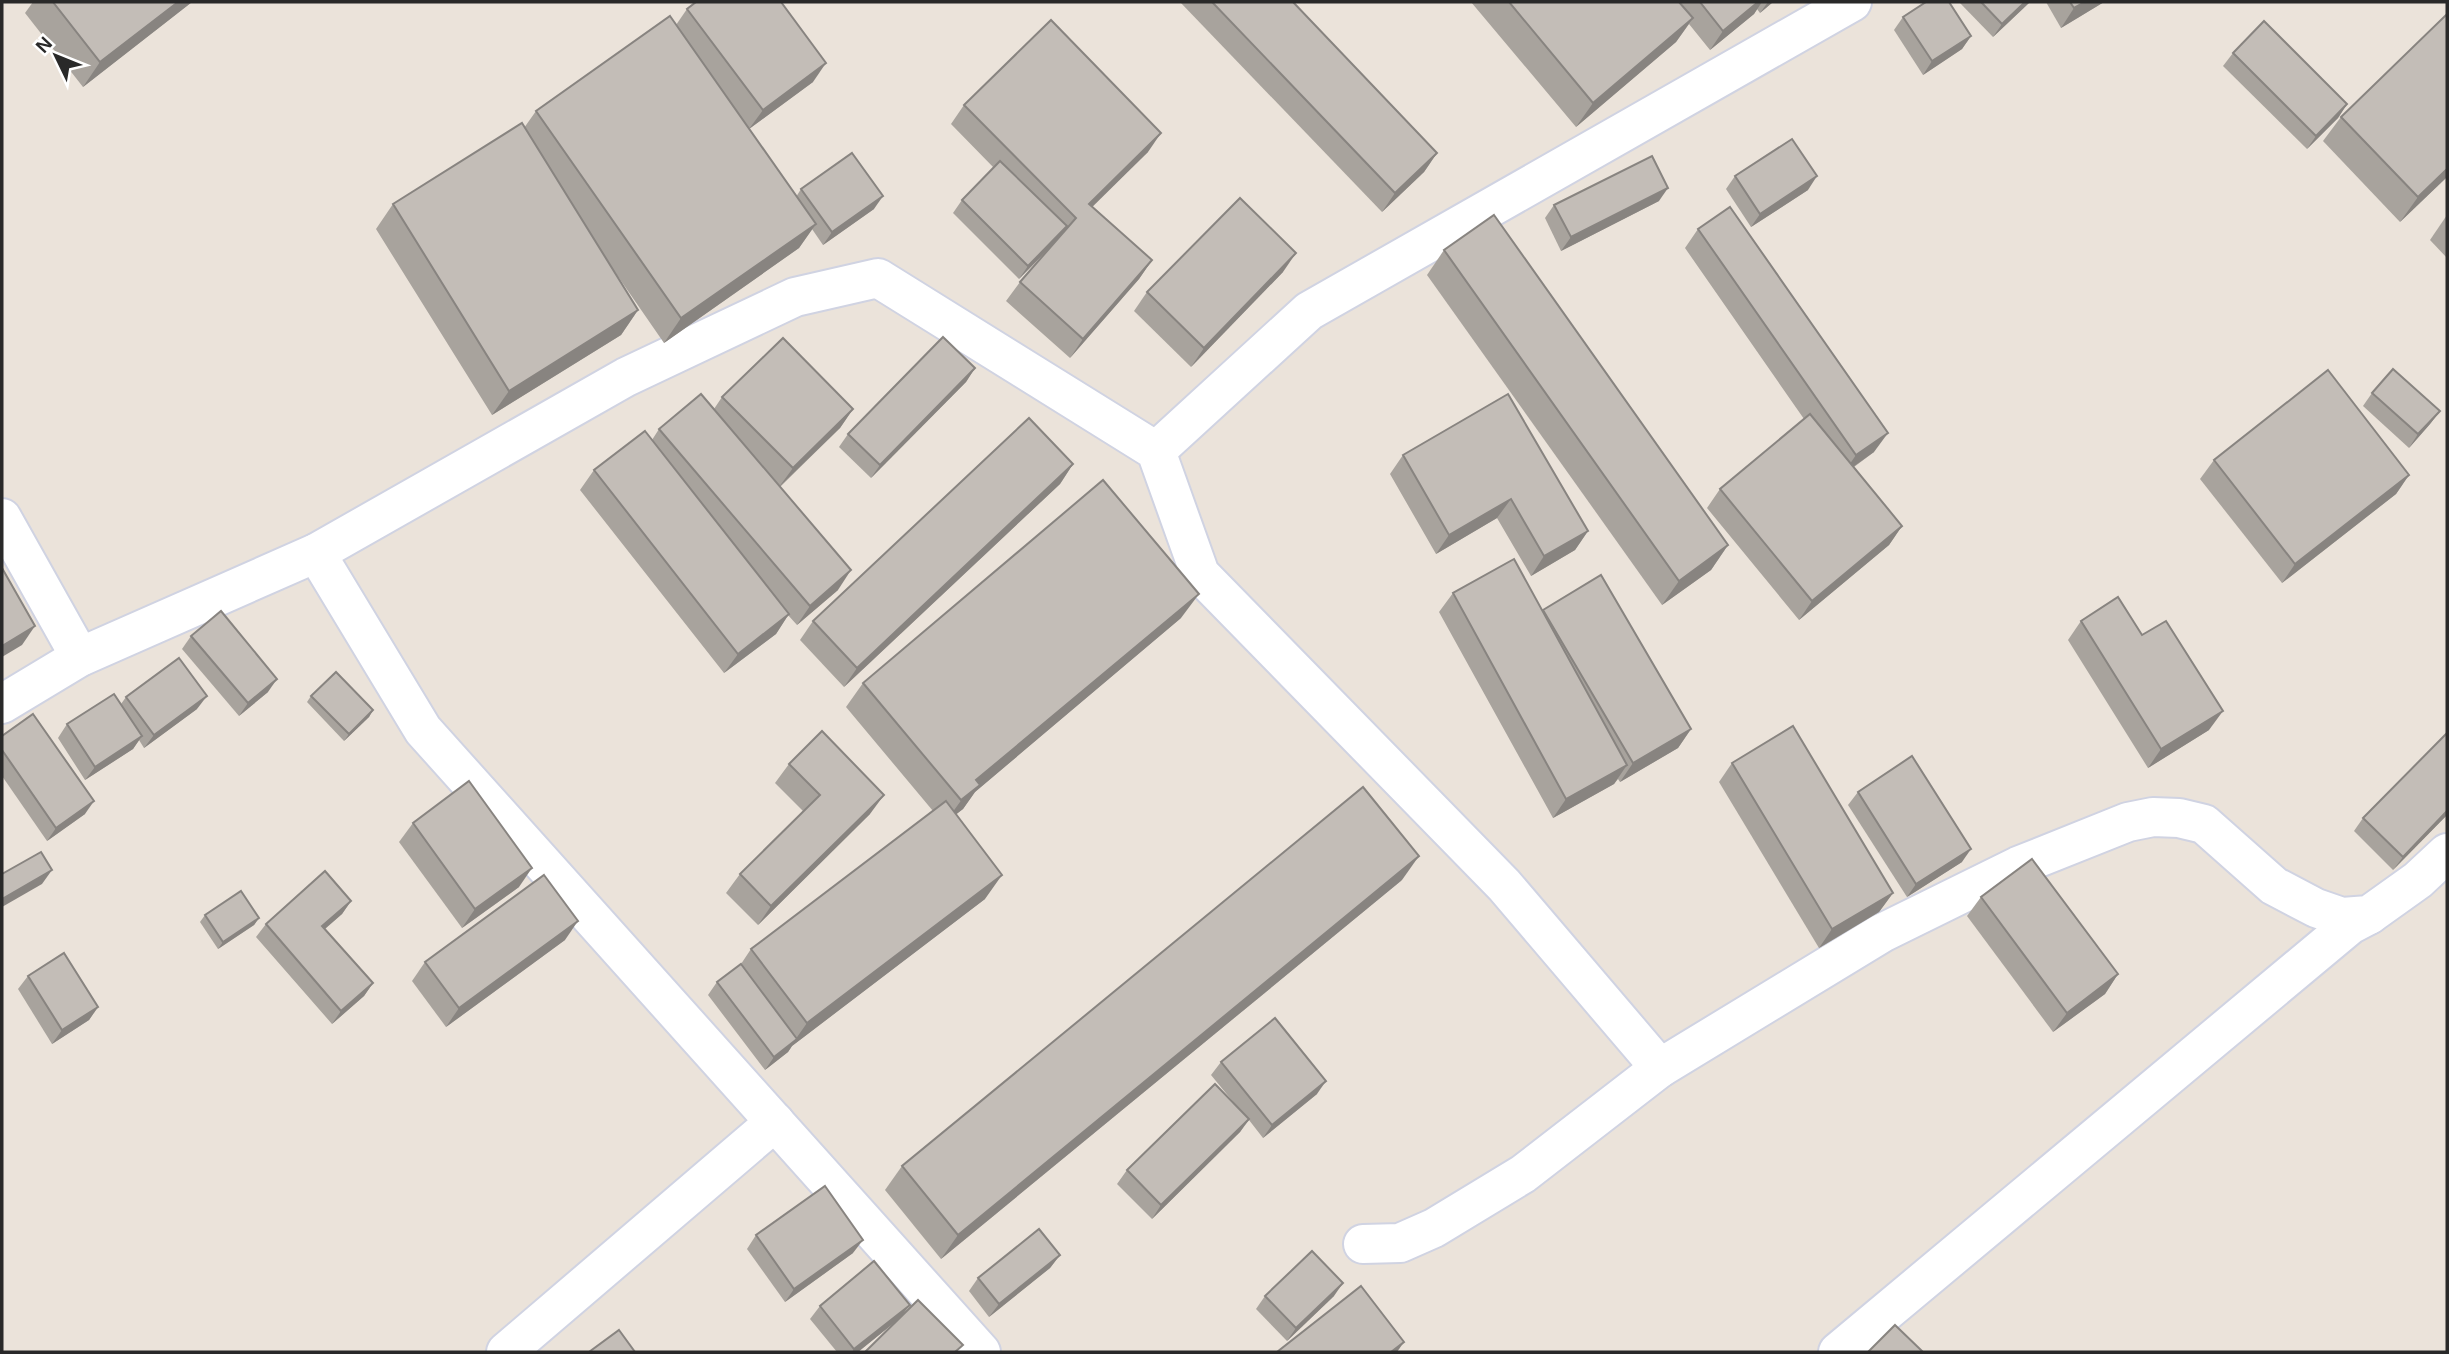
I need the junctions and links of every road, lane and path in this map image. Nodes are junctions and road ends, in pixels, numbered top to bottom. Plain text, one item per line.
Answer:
1 (1852, 2) edge
2 (1156, 451) junction
3 (2, 518) edge
4 (316, 553) junction
5 (80, 657) junction
6 (2, 704) edge
7 (2447, 853) edge
8 (2369, 915) junction
9 (1660, 1068) junction
10 (775, 1122) junction
11 (1363, 1244) dead end
12 (506, 1352) edge
13 (981, 1352) edge
14 (1838, 1352) edge

1 - 2 street
2 - 4 street
2 - 9 street
3 - 5 street
4 - 5 street
4 - 10 street
5 - 6 street
7 - 8 street
8 - 9 street
8 - 14 street
9 - 11 street
10 - 12 street
10 - 13 street

